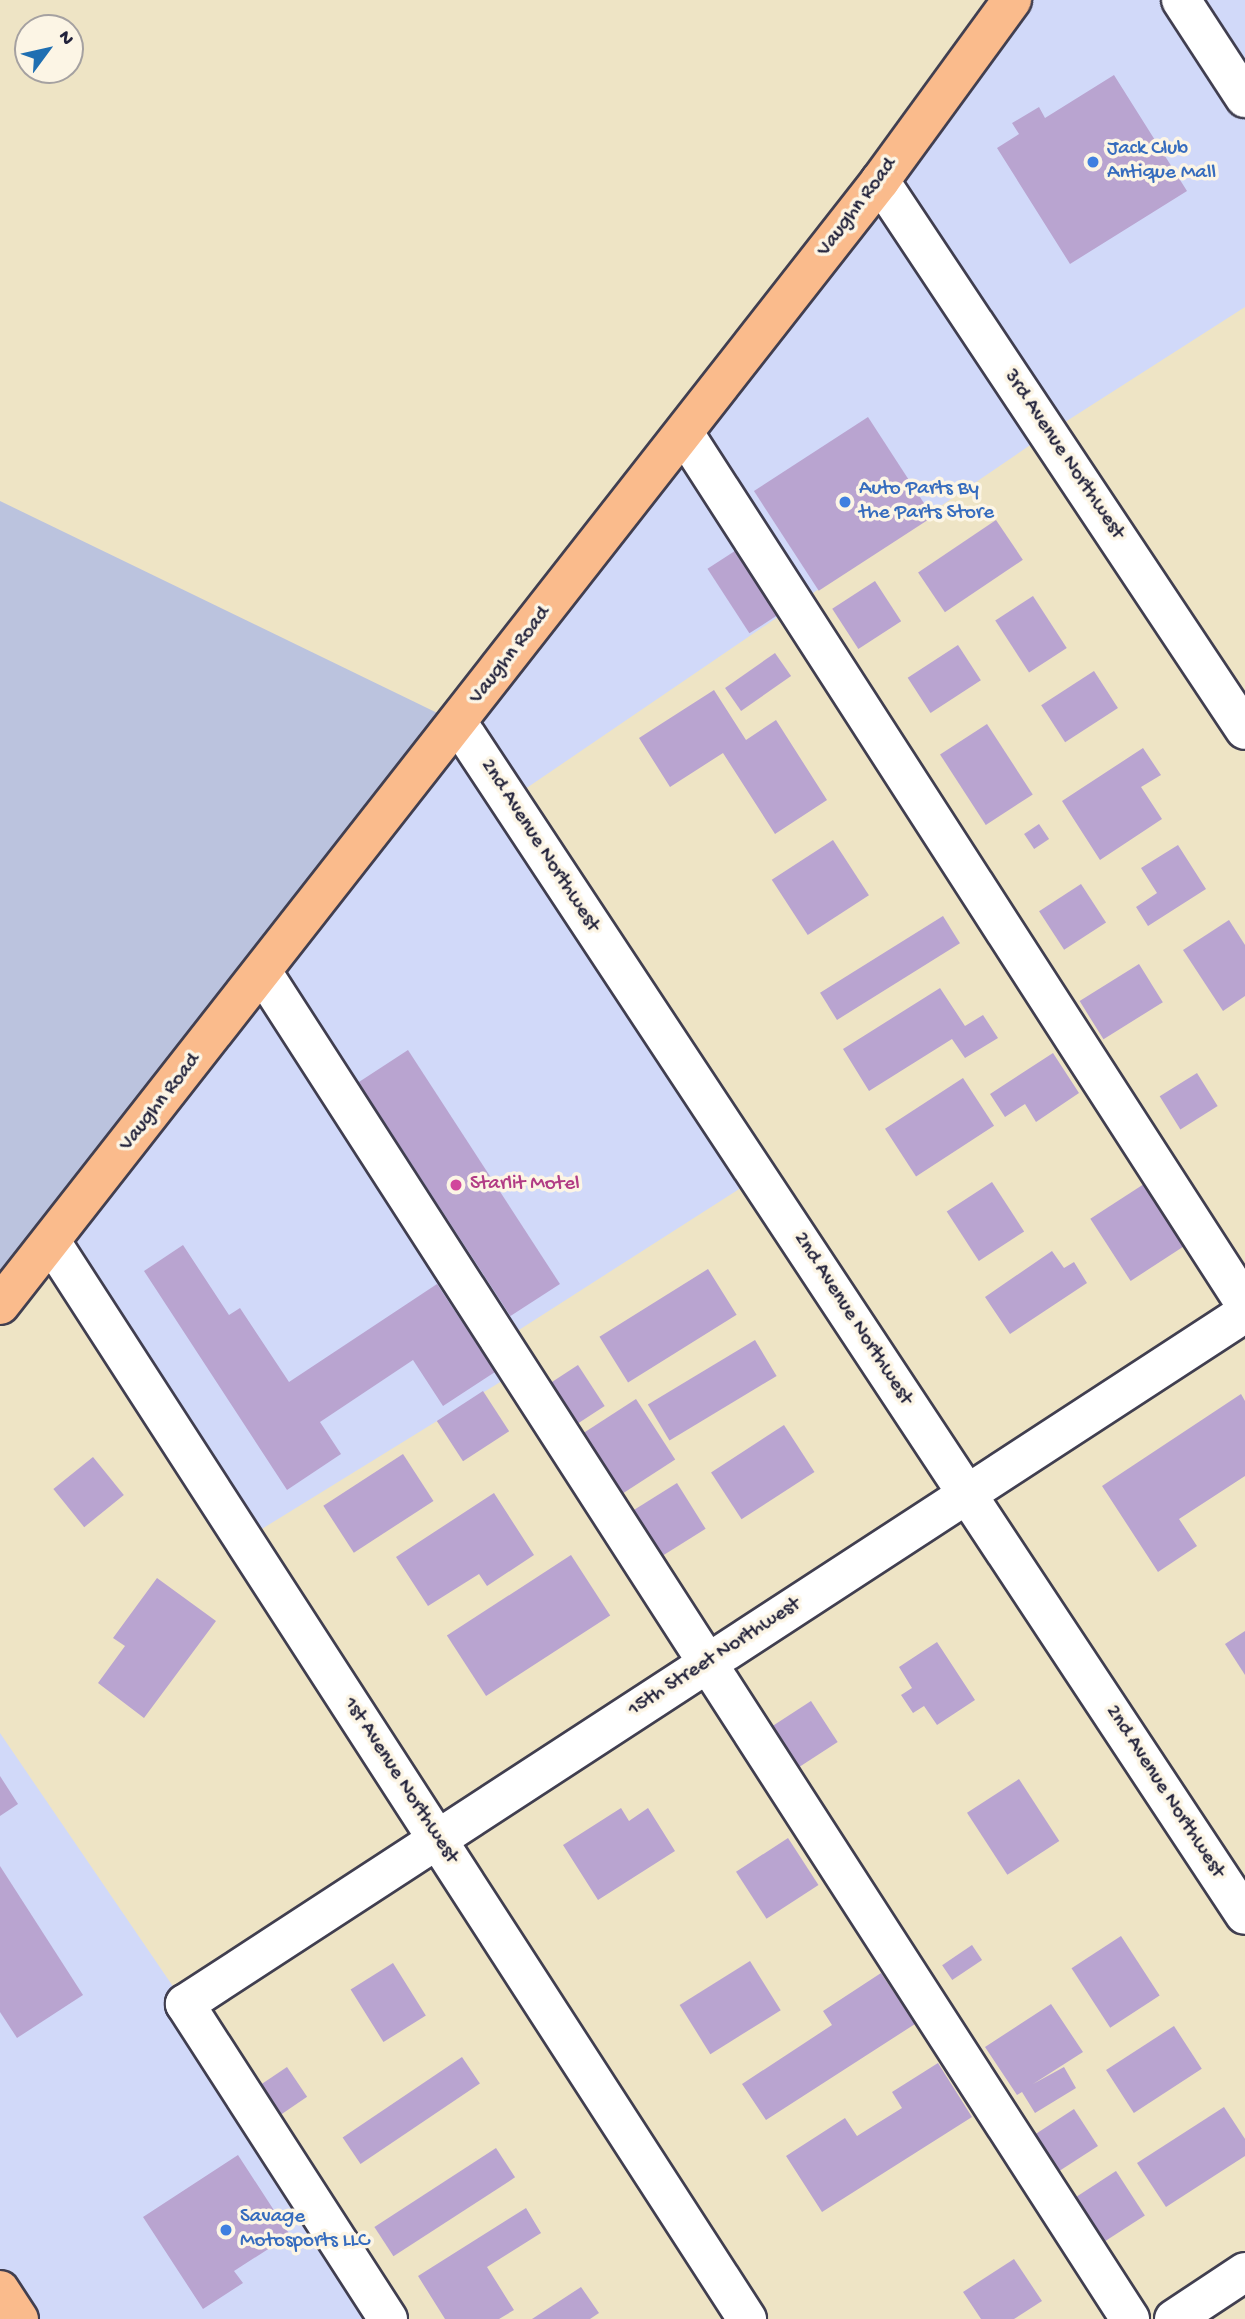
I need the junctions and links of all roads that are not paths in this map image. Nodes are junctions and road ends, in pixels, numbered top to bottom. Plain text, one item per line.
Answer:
1 (1012, 0) edge
2 (1181, 0) edge
3 (1245, 98) edge
4 (880, 181) junction
5 (684, 433) junction
6 (458, 723) junction
7 (1245, 730) edge
8 (263, 973) junction
9 (52, 1242) junction
10 (1245, 1304) edge
11 (0, 1306) edge
12 (1245, 1314) edge
13 (968, 1496) junction
14 (705, 1664) junction
15 (436, 1837) junction
16 (1245, 1915) edge
17 (1245, 2272) edge
18 (0, 2290) edge
19 (19, 2319) edge
20 (388, 2319) edge
21 (747, 2319) edge
22 (1130, 2319) edge
23 (1174, 2319) edge

1 - 4 main road, Vaughn Road
2 - 3 street
4 - 5 main road, Vaughn Road
4 - 7 street, 3rd Avenue Northwest
5 - 6 main road, Vaughn Road
5 - 10 street
6 - 8 main road, Vaughn Road
6 - 13 street, 2nd Avenue Northwest
8 - 9 main road, Vaughn Road
8 - 14 street
9 - 11 main road, Vaughn Road
9 - 15 street, 1st Avenue Northwest
12 - 13 street, 15th Street Northwest
13 - 14 street, 15th Street Northwest
13 - 16 street, 2nd Avenue Northwest
14 - 15 street, 15th Street Northwest
14 - 22 street
15 - 20 street, 15th Street Northwest
15 - 21 street, 1st Avenue Northwest
17 - 23 street
18 - 19 main road

